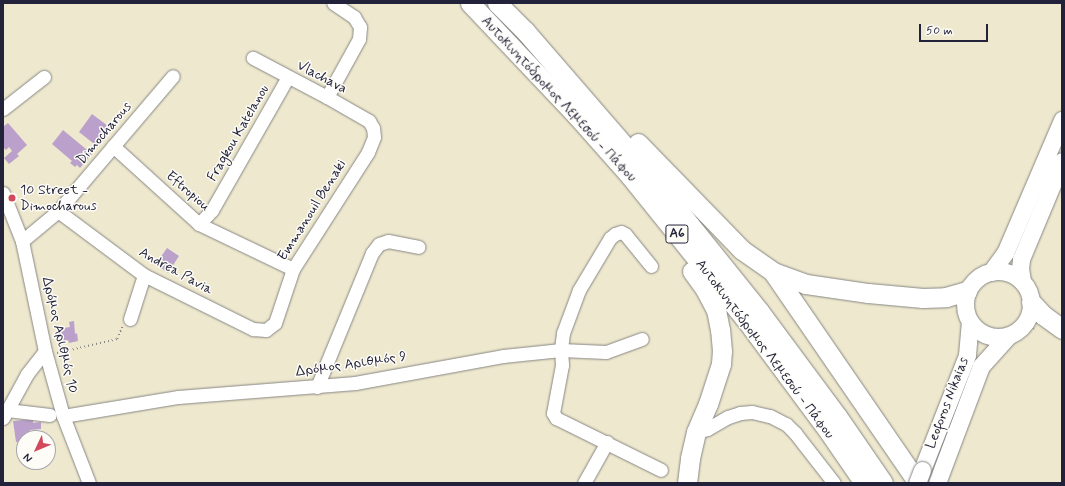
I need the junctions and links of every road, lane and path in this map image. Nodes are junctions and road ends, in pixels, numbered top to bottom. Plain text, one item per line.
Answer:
1 (333, 3) edge
2 (470, 3) edge
3 (497, 3) edge
4 (525, 31) junction
5 (516, 51) junction
6 (253, 58) dead end
7 (173, 76) dead end
8 (44, 77) dead end
9 (288, 77) junction
10 (327, 97) junction
11 (3, 109) edge
12 (1062, 120) edge
13 (373, 128) joint
14 (113, 146) junction
15 (1062, 161) edge
16 (3, 193) edge
17 (58, 211) junction
18 (200, 224) junction
19 (22, 241) junction
20 (418, 247) dead end
21 (651, 266) dead end
22 (293, 268) junction
23 (773, 272) junction
24 (991, 272) junction
25 (144, 274) junction
26 (1022, 282) junction
27 (967, 291) junction
28 (1031, 302) junction
29 (130, 319) joint
30 (970, 322) junction
31 (1062, 328) edge
32 (266, 330) joint
33 (1008, 336) junction
34 (642, 339) dead end
35 (561, 350) junction
36 (45, 353) junction
37 (317, 386) junction
38 (5, 414) edge
39 (56, 415) junction
40 (696, 432) junction
41 (607, 442) junction
42 (661, 470) dead end
43 (919, 478) edge
44 (89, 483) edge
45 (584, 483) edge
46 (687, 483) edge
47 (834, 483) edge
48 (864, 483) edge
49 (884, 483) edge
50 (937, 483) edge

1 - 10 street
2 - 5 highway, Αυτοκινητόδρομος Λεμεσού - Πάφου / A6
3 - 4 highway, Αυτοκινητόδρομος Λεμεσού - Πάφου / A6
4 - 23 highway
4 - 49 highway, Αυτοκινητόδρομος Λεμεσού - Πάφου / A6
5 - 40 highway
5 - 48 highway, Αυτοκινητόδρομος Λεμεσού - Πάφου / A6
6 - 9 street, Vlachava
7 - 14 street, Dimocharous
8 - 11 street
9 - 10 street, Vlachava
9 - 18 street, Fragkou Katelanou
10 - 13 street, Vlachava
12 - 24 main road
13 - 22 street, Emmanouil Benaki
14 - 17 street, Dimocharous
14 - 18 street, Eftropiou
15 - 26 main road
16 - 19 street, Δρόμος Αριθμός 10
17 - 19 street, Dimocharous
17 - 25 street, Andrea Pavia
18 - 22 street, Eftropiou
19 - 36 street, Δρόμος Αριθμός 10
20 - 37 street
21 - 35 street
22 - 32 street, Emmanouil Benaki
23 - 27 highway
23 - 43 highway
24 - 26 main road
24 - 27 main road
25 - 29 street
25 - 32 street, Andrea Pavia
26 - 28 main road
27 - 30 main road
28 - 31 highway
28 - 33 main road
29 - 36 path
30 - 33 main road
30 - 43 main road, Leoforos Nikaias
33 - 50 main road, Leoforos Nikaias
34 - 35 street, Δρόμος Αριθμός 9
35 - 37 street, Δρόμος Αριθμός 9
35 - 41 street
36 - 38 street
36 - 39 street, Δρόμος Αριθμός 10
37 - 39 street, Δρόμος Αριθμός 9
38 - 39 street, Δρόμος Αριθμός 9
39 - 44 street, Δρόμος Αριθμός 10
40 - 46 highway
40 - 47 street
41 - 42 street
41 - 45 street

